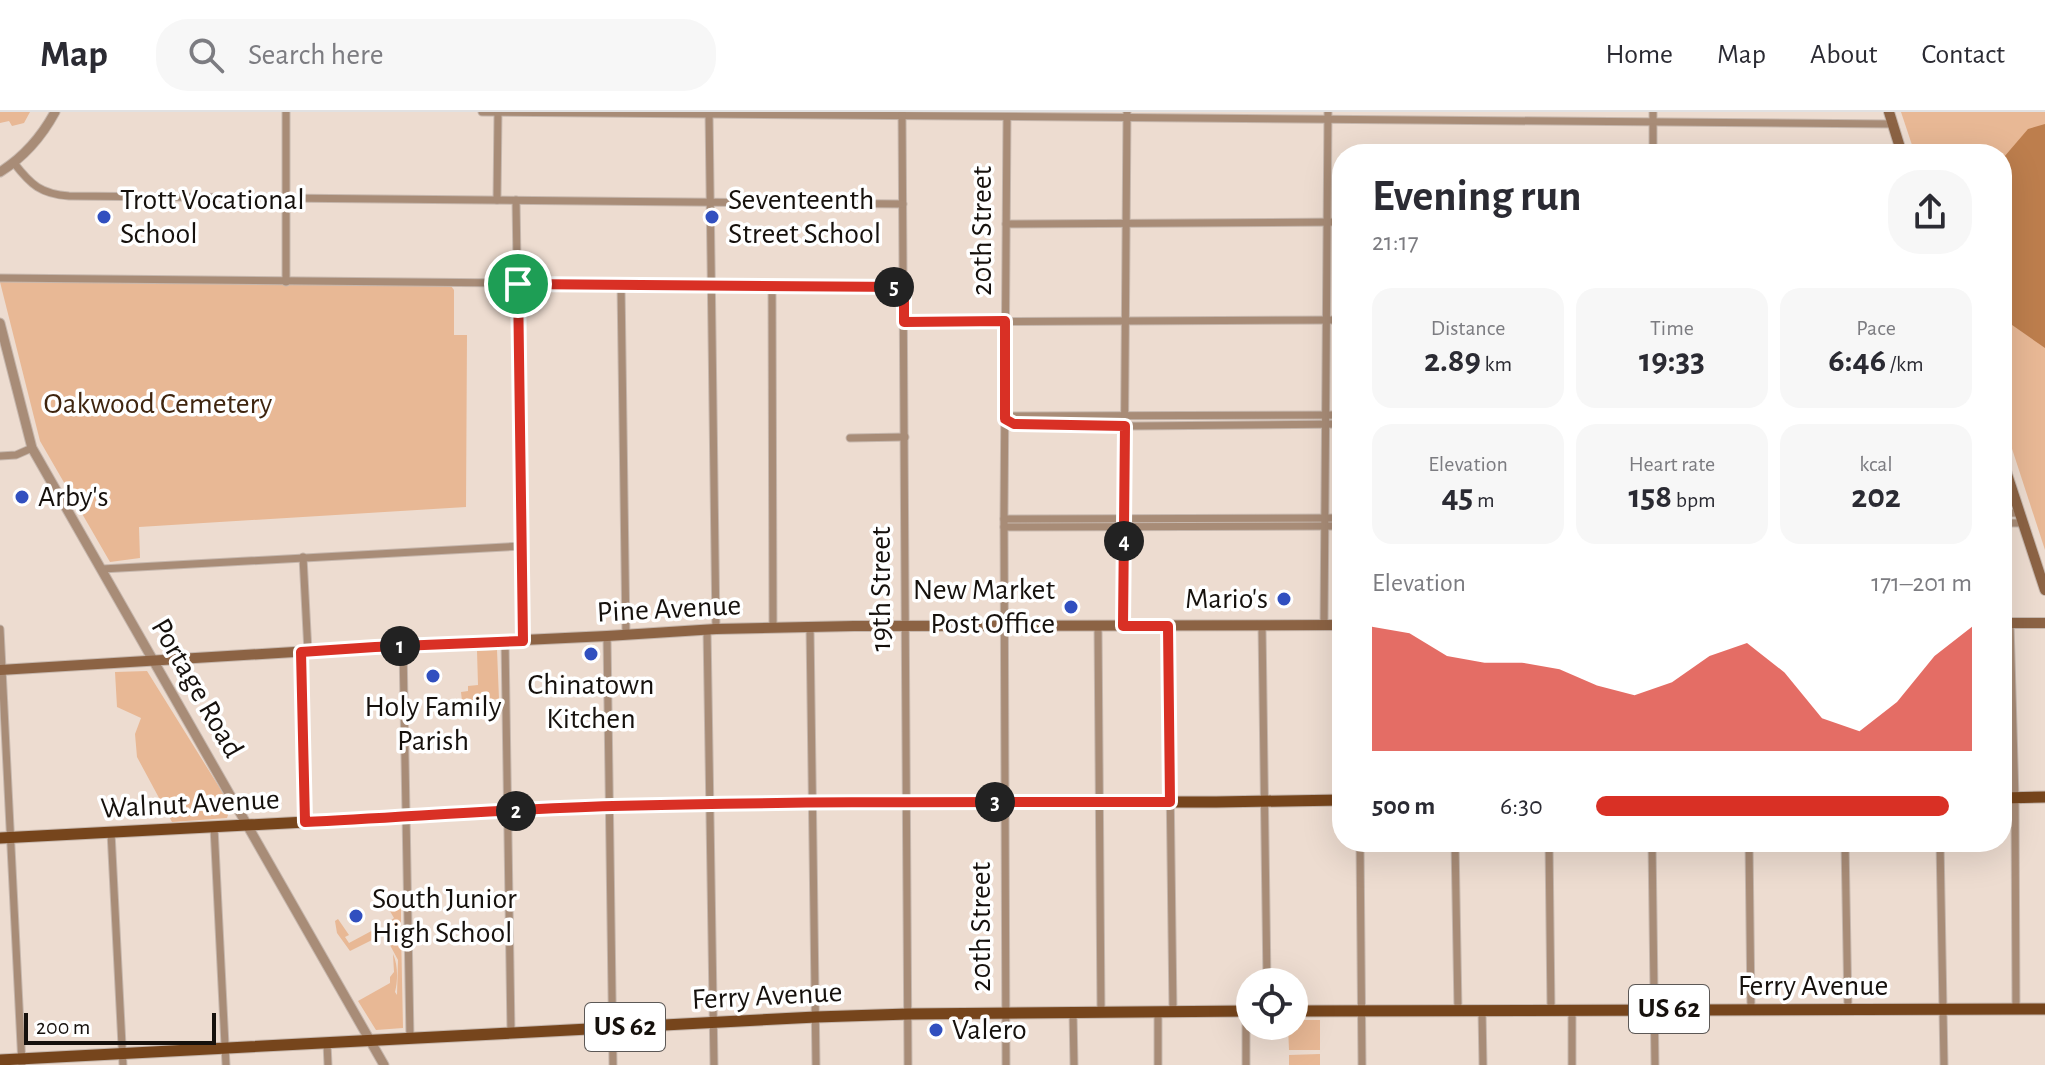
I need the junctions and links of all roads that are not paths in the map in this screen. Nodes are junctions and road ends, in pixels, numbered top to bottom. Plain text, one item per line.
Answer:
1 (55, 112) edge
2 (286, 112) edge
3 (482, 112) edge
4 (498, 112) edge
5 (1653, 112) edge
6 (1889, 112) edge
7 (709, 113) edge
8 (902, 114) edge
9 (1127, 115) edge
10 (1328, 116) edge
11 (1007, 117) junction
12 (1652, 123) junction
13 (1892, 124) junction
14 (1653, 144) edge
15 (1899, 144) edge
16 (14, 163) junction
17 (0, 172) edge
18 (287, 198) junction
19 (497, 200) junction
20 (516, 200) junction
21 (710, 202) junction
22 (903, 204) junction
23 (1327, 222) junction
24 (1332, 222) edge
25 (1006, 224) junction
26 (1127, 224) junction
27 (0, 278) edge
28 (286, 282) junction
29 (518, 284) junction
30 (621, 285) junction
31 (712, 286) junction
32 (772, 287) junction
33 (904, 287) junction
34 (1327, 320) junction
35 (1332, 320) edge
36 (1005, 321) junction
37 (1126, 321) junction
38 (904, 322) junction
39 (0, 323) edge
40 (1332, 418) edge
41 (1005, 419) junction
42 (1326, 420) junction
43 (1125, 421) junction
44 (1332, 422) edge
45 (905, 437) junction
46 (850, 438) dead end
47 (32, 448) junction
48 (0, 456) edge
49 (2012, 490) edge
50 (2012, 516) edge
51 (2021, 518) junction
52 (1332, 520) edge
53 (2012, 520) edge
54 (1326, 522) junction
55 (1004, 523) junction
56 (1124, 523) junction
57 (1332, 524) edge
58 (523, 546) junction
59 (303, 557) junction
60 (102, 569) junction
61 (2045, 590) edge
62 (2012, 623) edge
63 (2045, 623) edge
64 (1324, 625) junction
65 (1332, 625) edge
66 (905, 626) junction
67 (1004, 626) junction
68 (1098, 626) junction
69 (1123, 626) junction
70 (1168, 626) junction
71 (1262, 626) junction
72 (810, 627) junction
73 (773, 628) junction
74 (0, 629) edge
75 (712, 629) junction
76 (626, 635) junction
77 (607, 636) junction
78 (505, 641) junction
79 (523, 641) junction
80 (403, 646) junction
81 (305, 652) junction
82 (154, 661) junction
83 (1, 670) edge
84 (2045, 797) edge
85 (2012, 798) edge
86 (1332, 800) edge
87 (1265, 801) junction
88 (812, 802) junction
89 (1005, 802) junction
90 (1100, 802) junction
91 (1170, 802) junction
92 (906, 803) junction
93 (710, 804) junction
94 (609, 806) junction
95 (508, 812) junction
96 (407, 817) junction
97 (305, 822) junction
98 (249, 825) junction
99 (214, 827) junction
100 (111, 832) junction
101 (6, 838) edge
102 (1360, 852) edge
103 (1455, 852) edge
104 (1549, 852) edge
105 (1652, 852) edge
106 (1749, 852) edge
107 (1845, 852) edge
108 (1940, 852) edge
109 (2010, 852) edge
110 (1267, 968) edge
111 (1655, 1009) junction
112 (1848, 1009) junction
113 (1943, 1009) junction
114 (2016, 1009) junction
115 (2045, 1009) edge
116 (1458, 1010) junction
117 (1482, 1010) junction
118 (1551, 1010) junction
119 (1572, 1010) junction
120 (1751, 1010) junction
121 (1158, 1011) junction
122 (1173, 1011) junction
123 (1236, 1011) edge
124 (1308, 1011) edge
125 (1361, 1011) junction
126 (1073, 1012) junction
127 (1101, 1012) junction
128 (1006, 1013) junction
129 (908, 1014) junction
130 (816, 1017) junction
131 (714, 1022) junction
132 (611, 1028) junction
133 (511, 1033) junction
134 (410, 1038) junction
135 (370, 1040) junction
136 (1247, 1040) edge
137 (327, 1043) junction
138 (225, 1048) junction
139 (123, 1059) edge
140 (0, 1060) edge
141 (22, 1062) edge
142 (226, 1065) edge
143 (328, 1065) edge
144 (384, 1065) edge
145 (613, 1065) edge
146 (714, 1065) edge
147 (816, 1065) edge
148 (908, 1065) edge
149 (1006, 1065) edge
150 (1074, 1065) edge
151 (1158, 1065) edge
152 (1246, 1065) edge
153 (1362, 1065) edge
154 (1483, 1065) edge
155 (1572, 1065) edge
156 (1655, 1065) edge
157 (1944, 1065) edge

1 - 16 street
2 - 18 street
3 - 4 street
4 - 7 street
4 - 19 street
5 - 12 street
6 - 13 main road
7 - 8 street
7 - 21 street
8 - 11 street
8 - 22 street, 19th Street
9 - 10 street
9 - 11 street
9 - 26 street
10 - 12 street
10 - 23 street
11 - 25 street, 20th Street
12 - 13 street
12 - 14 street
13 - 15 main road
16 - 17 street
16 - 18 street
18 - 19 street
18 - 28 street
19 - 20 street
20 - 21 street
20 - 29 street
21 - 22 street
21 - 31 street
22 - 33 street, 19th Street
23 - 24 street
23 - 26 street
23 - 34 street
25 - 26 street
25 - 36 street, 20th Street
26 - 37 street
27 - 28 street
28 - 29 street
29 - 30 street
29 - 58 street
30 - 31 street
30 - 76 street
31 - 32 street
31 - 75 street
32 - 33 street
32 - 73 street
33 - 38 street, 19th Street
34 - 35 street
34 - 37 street
34 - 42 street
36 - 37 street
36 - 38 street
36 - 41 street, 20th Street
37 - 43 street
38 - 45 street, 19th Street
39 - 47 street, Portage Road
40 - 42 street
41 - 43 street
41 - 55 street, 20th Street
42 - 43 street
42 - 44 street
42 - 54 street
43 - 56 street
45 - 46 street
45 - 66 street, 19th Street
47 - 48 street
47 - 60 street, Portage Road
49 - 51 main road
50 - 51 street
51 - 53 street
51 - 61 main road
52 - 54 street
54 - 56 street
54 - 57 street
54 - 64 street
55 - 56 street
55 - 67 street, 20th Street
56 - 69 street
58 - 59 street
58 - 79 street
59 - 60 street
59 - 81 street
60 - 82 street, Portage Road
62 - 63 main road
64 - 65 main road, Pine Avenue
64 - 71 main road, Pine Avenue
66 - 67 main road, Pine Avenue
66 - 72 main road, Pine Avenue
66 - 92 street, 19th Street
67 - 68 main road, Pine Avenue
67 - 89 street, 20th Street
68 - 69 main road, Pine Avenue
68 - 90 street
69 - 70 main road, Pine Avenue
70 - 71 main road, Pine Avenue
70 - 91 street
71 - 87 street
72 - 73 main road, Pine Avenue
72 - 88 street
73 - 75 main road, Pine Avenue
74 - 83 street
75 - 76 main road, Pine Avenue
75 - 93 street
76 - 77 main road, Pine Avenue
77 - 79 main road, Pine Avenue
77 - 94 street
78 - 79 main road, Pine Avenue
78 - 80 main road, Pine Avenue
78 - 95 street
80 - 81 main road, Pine Avenue
80 - 96 street
81 - 82 main road, Pine Avenue
81 - 97 street
82 - 83 main road, Pine Avenue
82 - 98 street, Portage Road
83 - 101 street
84 - 85 main road
86 - 87 main road, Walnut Avenue
87 - 91 main road, Walnut Avenue
87 - 110 street
88 - 92 main road, Walnut Avenue
88 - 93 main road, Walnut Avenue
88 - 130 street
89 - 90 main road, Walnut Avenue
89 - 92 main road, Walnut Avenue
89 - 128 street, 20th Street
90 - 91 main road, Walnut Avenue
90 - 127 street
91 - 122 street
92 - 129 street, 19th Street
93 - 94 main road, Walnut Avenue
93 - 131 street
94 - 95 main road, Walnut Avenue
94 - 132 street
95 - 96 main road, Walnut Avenue
95 - 133 street
96 - 97 main road, Walnut Avenue
96 - 134 street
97 - 98 main road, Walnut Avenue
98 - 99 main road, Walnut Avenue
98 - 135 street, Portage Road
99 - 100 main road, Walnut Avenue
99 - 138 street
100 - 101 main road, Walnut Avenue
100 - 139 street
101 - 141 street
102 - 125 street
103 - 116 street
104 - 118 street
105 - 111 street
106 - 120 street
107 - 112 street
108 - 113 street
109 - 114 street
111 - 119 main road, Ferry Avenue / US 62
111 - 120 main road, Ferry Avenue / US 62
111 - 156 street
112 - 113 main road, Ferry Avenue / US 62
112 - 120 main road, Ferry Avenue / US 62
113 - 114 main road, Ferry Avenue / US 62
113 - 157 street
114 - 115 main road, Ferry Avenue / US 62
116 - 117 main road, Ferry Avenue / US 62
116 - 125 main road, Ferry Avenue / US 62
117 - 118 main road, Ferry Avenue / US 62
117 - 154 street
118 - 119 main road, Ferry Avenue / US 62
119 - 155 street
121 - 122 main road, Ferry Avenue / US 62
121 - 127 main road, Ferry Avenue / US 62
121 - 151 street
122 - 123 main road, Ferry Avenue / US 62
124 - 125 main road, Ferry Avenue / US 62
125 - 153 street
126 - 127 main road, Ferry Avenue / US 62
126 - 128 main road, Ferry Avenue / US 62
126 - 150 street
128 - 129 main road, Ferry Avenue / US 62
128 - 149 street, 20th Street
129 - 130 main road, Ferry Avenue / US 62
129 - 148 street, 19th Street
130 - 131 main road, Ferry Avenue / US 62
130 - 147 street
131 - 132 main road, Ferry Avenue / US 62
131 - 146 street
132 - 133 main road, Ferry Avenue / US 62
132 - 145 street
133 - 134 main road, Ferry Avenue / US 62
134 - 135 main road, Ferry Avenue / US 62
135 - 137 main road, Ferry Avenue / US 62
135 - 144 street, Portage Road
136 - 152 street
137 - 138 main road, Ferry Avenue / US 62
137 - 143 street
138 - 139 main road, Ferry Avenue / US 62
138 - 142 street
139 - 141 main road, Ferry Avenue / US 62
140 - 141 main road, Ferry Avenue / US 62

